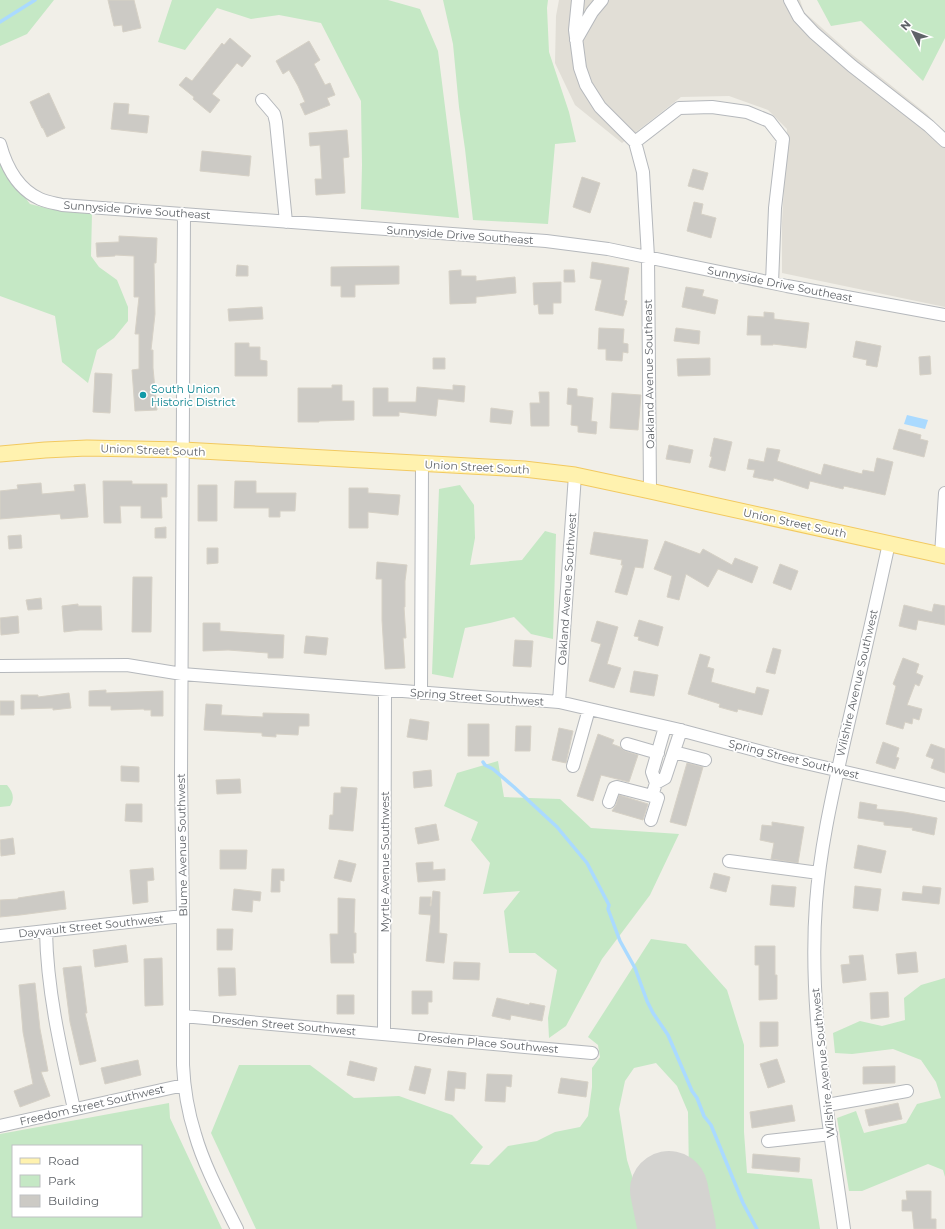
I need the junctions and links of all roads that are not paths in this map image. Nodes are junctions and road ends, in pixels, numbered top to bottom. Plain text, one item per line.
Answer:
1 (578, 0) edge
2 (602, 0) edge
3 (790, 0) edge
4 (576, 41) junction
5 (262, 100) dead end
6 (945, 141) edge
7 (636, 142) junction
8 (0, 144) edge
9 (184, 214) junction
10 (286, 222) junction
11 (648, 257) junction
12 (772, 283) junction
13 (945, 315) edge
14 (183, 450) junction
15 (0, 454) edge
16 (422, 464) junction
17 (575, 475) junction
18 (650, 490) junction
19 (945, 493) edge
20 (889, 543) junction
21 (943, 555) edge
22 (0, 666) edge
23 (182, 674) junction
24 (384, 690) junction
25 (421, 693) junction
26 (559, 702) junction
27 (589, 709) junction
28 (665, 727) junction
29 (681, 730) junction
30 (627, 744) dead end
31 (674, 752) junction
32 (658, 753) junction
33 (705, 760) dead end
34 (573, 766) dead end
35 (838, 770) junction
36 (656, 783) junction
37 (945, 795) edge
38 (652, 796) junction
39 (609, 802) dead end
40 (651, 820) dead end
41 (730, 861) dead end
42 (819, 873) junction
43 (183, 916) junction
44 (46, 931) junction
45 (0, 936) edge
46 (183, 1016) junction
47 (384, 1033) junction
48 (592, 1053) dead end
49 (184, 1085) junction
50 (907, 1091) dead end
51 (826, 1105) junction
52 (74, 1110) junction
53 (0, 1126) edge
54 (830, 1134) junction
55 (768, 1141) dead end
56 (237, 1229) edge
57 (844, 1229) edge

1 - 4 street
2 - 4 street
3 - 6 street
4 - 7 street
5 - 10 street
7 - 11 street, Oakland Avenue Southeast
7 - 12 street
8 - 9 street, Sunnyside Drive Southeast
9 - 10 street, Sunnyside Drive Southeast
9 - 14 street, Blume Avenue Southwest
10 - 11 street, Sunnyside Drive Southeast
11 - 12 street, Sunnyside Drive Southeast
11 - 18 street, Oakland Avenue Southeast
12 - 13 street, Sunnyside Drive Southeast
14 - 15 main road, Union Street South
14 - 16 main road, Union Street South
14 - 23 street, Blume Avenue Southwest
16 - 17 main road, Union Street South
16 - 25 street
17 - 18 main road, Union Street South
17 - 26 street, Oakland Avenue Southwest
18 - 20 main road, Union Street South
19 - 21 street
20 - 21 main road, Union Street South
20 - 35 street, Wilshire Avenue Southwest
22 - 23 street, Spring Street Southwest
23 - 24 street, Spring Street Southwest
23 - 43 street, Blume Avenue Southwest
24 - 25 street, Spring Street Southwest
24 - 47 street, Myrtle Avenue Southwest
25 - 26 street, Spring Street Southwest
26 - 27 street, Spring Street Southwest
27 - 28 street, Spring Street Southwest
27 - 34 street
28 - 29 street, Spring Street Southwest
28 - 32 street
29 - 31 street
29 - 35 street, Spring Street Southwest
30 - 32 street
31 - 33 street
31 - 36 street
32 - 36 street
35 - 37 street, Spring Street Southwest
35 - 42 street, Wilshire Avenue Southwest
36 - 38 street
38 - 39 street
38 - 40 street
41 - 42 street
42 - 51 street, Wilshire Avenue Southwest
43 - 44 street, Dayvault Street Southwest
43 - 46 street, Blume Avenue Southwest
44 - 45 street, Dayvault Street Southwest
44 - 52 street
46 - 47 street, Dresden Street Southwest
46 - 49 street, Blume Avenue Southwest
47 - 48 street, Dresden Place Southwest
49 - 52 street, Freedom Street Southwest
49 - 56 street, Blume Avenue Southwest
50 - 51 street
51 - 54 street, Wilshire Avenue Southwest
52 - 53 street, Freedom Street Southwest
54 - 55 street
54 - 57 street, Wilshire Avenue Southwest

